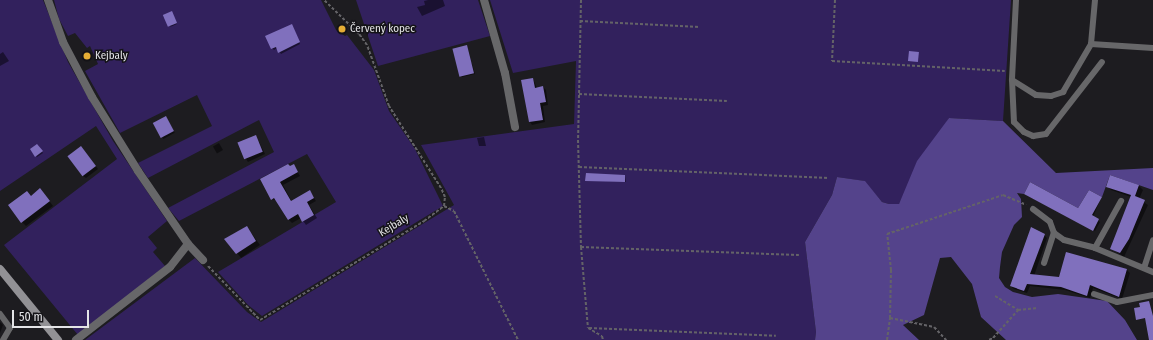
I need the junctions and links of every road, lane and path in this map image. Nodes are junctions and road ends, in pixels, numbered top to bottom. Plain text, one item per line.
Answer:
1 (48, 0) edge
2 (324, 0) edge
3 (484, 0) edge
4 (581, 0) edge
5 (835, 0) edge
6 (1016, 0) edge
7 (1095, 0) edge
8 (580, 21) junction
9 (700, 27) dead end
10 (1091, 44) junction
11 (1153, 48) edge
12 (1102, 62) dead end
13 (1012, 71) junction
14 (1012, 80) junction
15 (579, 94) junction
16 (727, 101) dead end
17 (515, 128) dead end
18 (579, 167) junction
19 (829, 178) dead end
20 (1121, 201) dead end
21 (444, 206) junction
22 (1033, 209) joint
23 (1054, 233) junction
24 (1153, 240) edge
25 (188, 244) junction
26 (581, 246) junction
27 (1095, 248) junction
28 (799, 255) dead end
29 (203, 260) joint
30 (1044, 263) dead end
31 (1144, 268) junction
32 (0, 269) edge
33 (1153, 272) edge
34 (1094, 294) dead end
35 (1153, 295) edge
36 (995, 296) dead end
37 (1038, 308) dead end
38 (1018, 310) junction
39 (0, 314) edge
40 (890, 318) junction
41 (588, 328) junction
42 (776, 336) dead end
43 (3, 340) edge
44 (58, 340) edge
45 (76, 340) edge
46 (518, 340) edge
47 (603, 340) edge
48 (887, 340) edge
49 (946, 340) edge
50 (989, 340) edge

1 - 25 street
2 - 21 path
3 - 17 street
4 - 8 path
5 - 13 path
6 - 13 lane
7 - 10 lane
8 - 9 path
8 - 15 path
10 - 11 lane
10 - 14 lane
12 - 14 lane
13 - 14 lane
15 - 16 path
15 - 18 path
18 - 19 path
18 - 26 path
20 - 27 lane
21 - 29 path, Kejbaly
21 - 46 path
22 - 23 lane
22 - 40 path
23 - 27 lane
23 - 30 lane
24 - 31 lane
25 - 29 street
25 - 45 street
26 - 28 path
26 - 41 path
27 - 31 lane
31 - 33 lane
32 - 44 street
34 - 35 lane
36 - 38 path
37 - 38 path
38 - 50 path
39 - 43 lane
40 - 48 path
40 - 49 path
41 - 42 path
41 - 47 path

